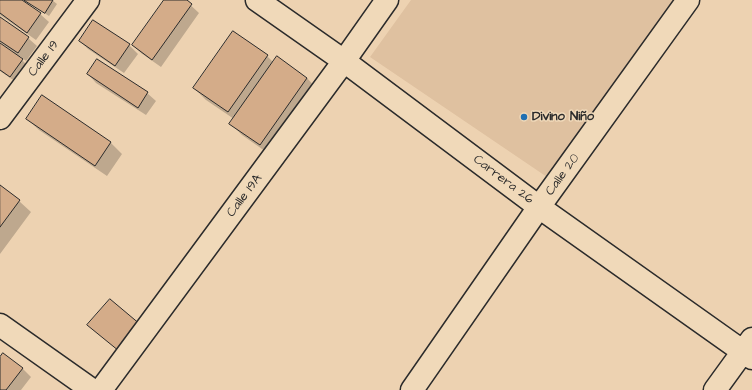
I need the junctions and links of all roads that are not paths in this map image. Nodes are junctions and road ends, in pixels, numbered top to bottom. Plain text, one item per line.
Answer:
1 (88, 0) edge
2 (257, 0) edge
3 (387, 0) edge
4 (688, 0) edge
5 (344, 61) junction
6 (0, 118) edge
7 (539, 207) junction
8 (0, 325) edge
9 (749, 349) edge
10 (92, 390) edge
11 (101, 390) edge
12 (412, 390) edge
13 (716, 390) edge

1 - 6 street, Calle 19
2 - 5 street, Carrera 26
3 - 5 street, Calle 19A
4 - 7 street, Calle 20
5 - 7 street, Carrera 26
5 - 11 street, Calle 19A
7 - 9 street, Carrera 26
7 - 12 street, Calle 20
8 - 10 street
9 - 13 street

